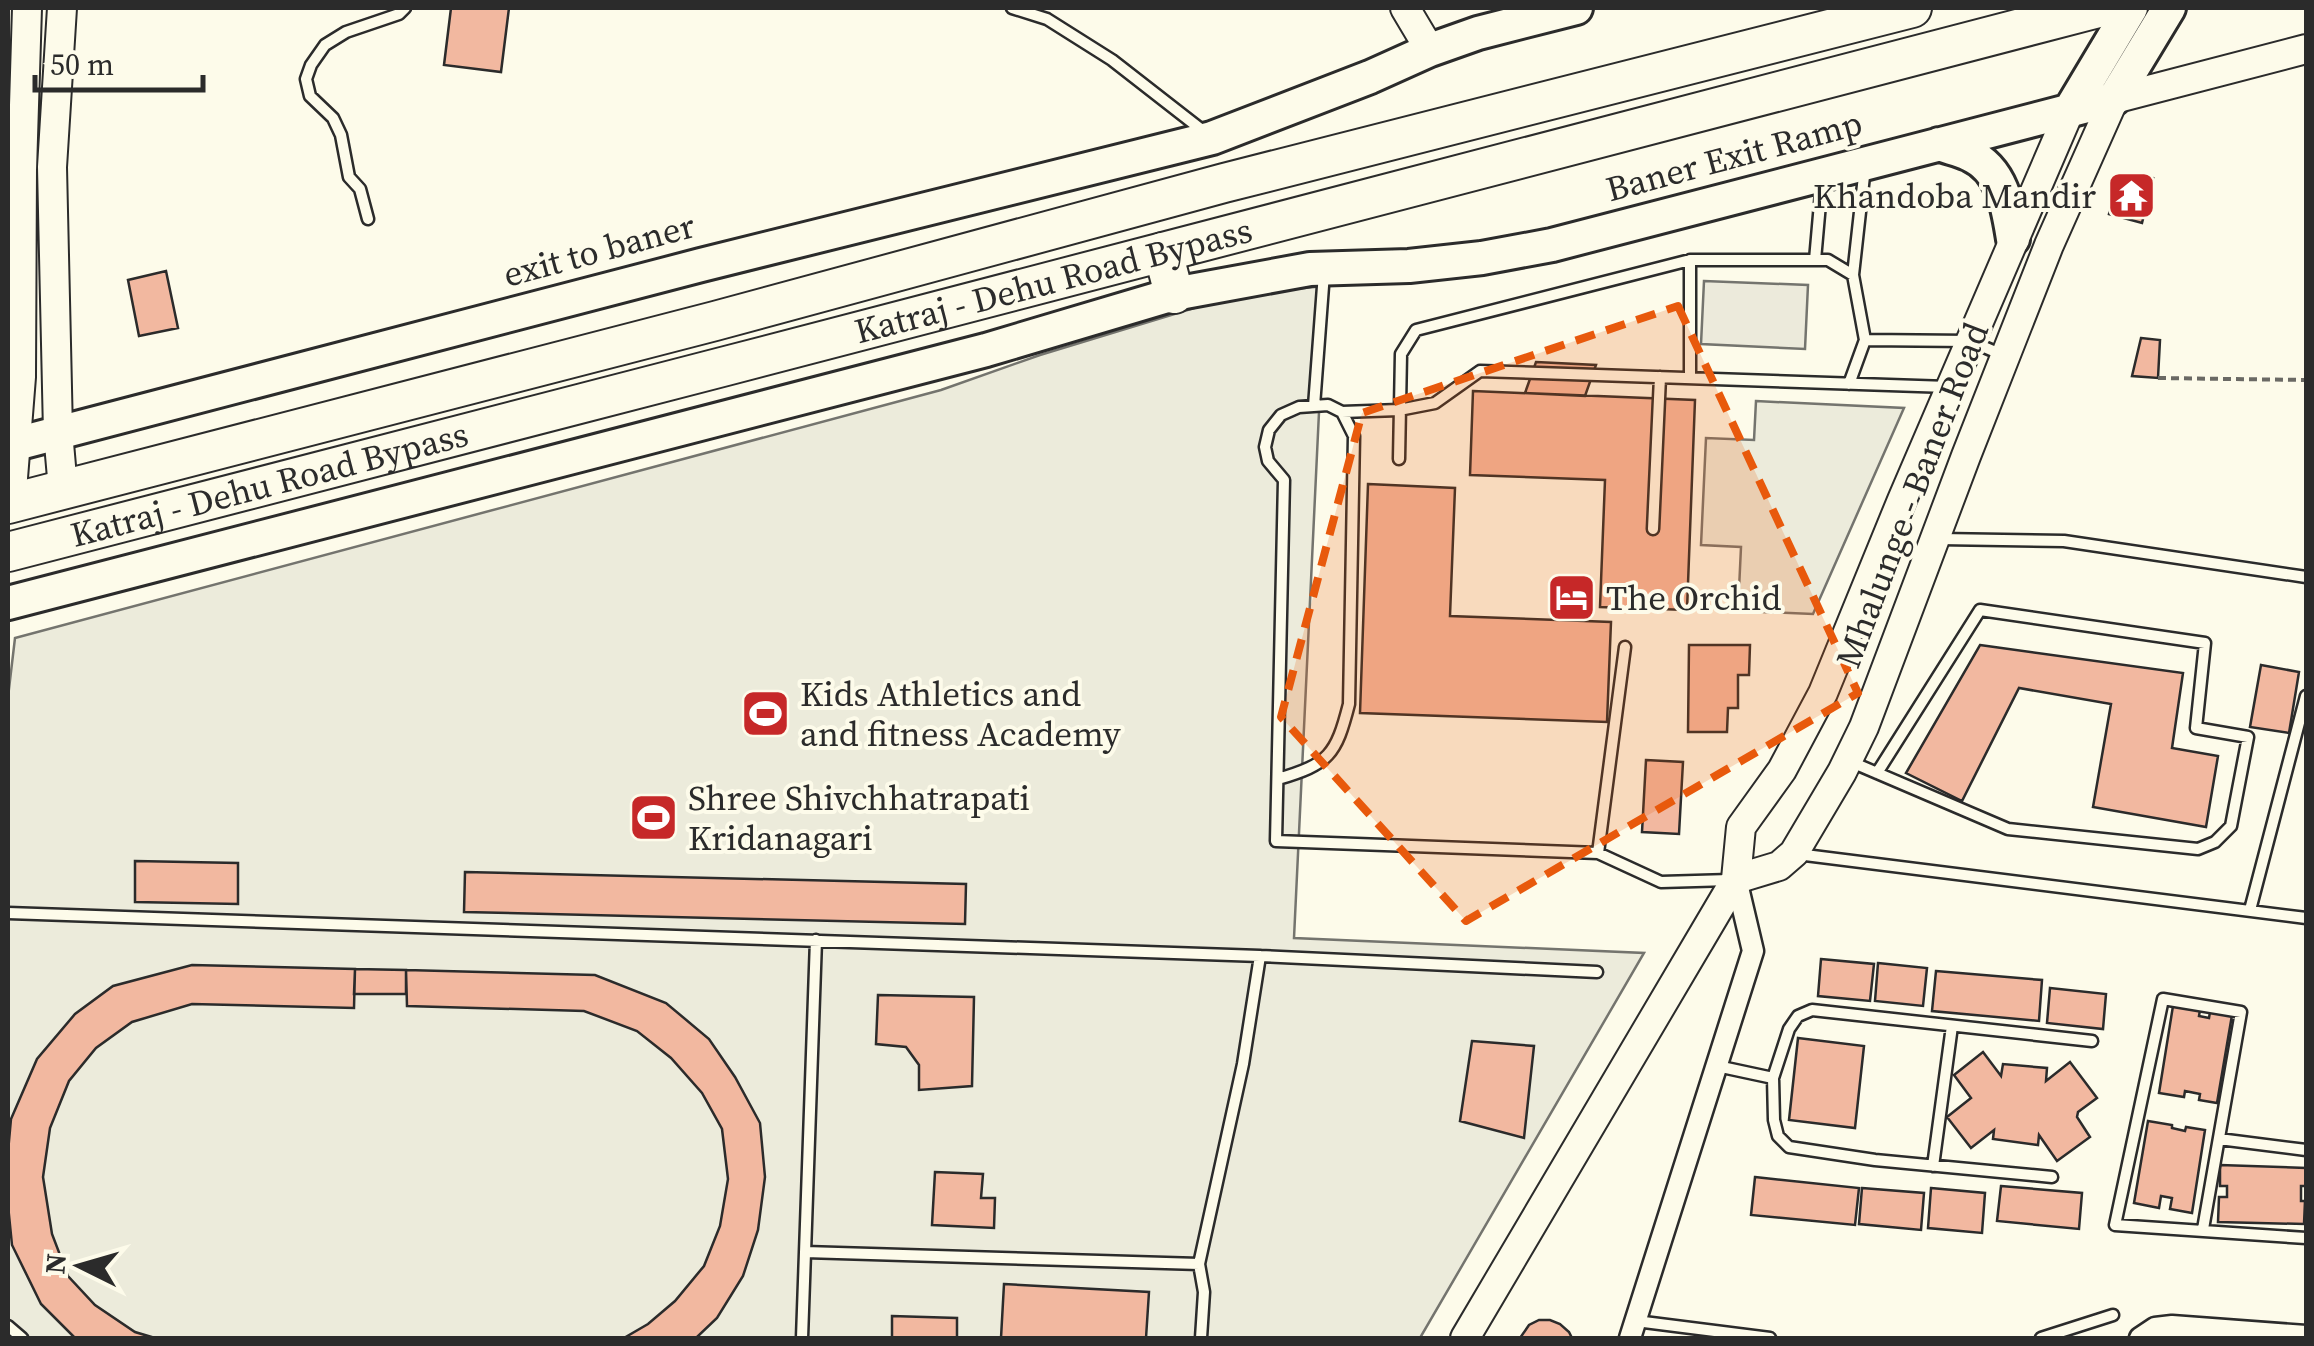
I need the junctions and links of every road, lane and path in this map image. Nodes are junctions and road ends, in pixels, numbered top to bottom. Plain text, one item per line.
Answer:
1 (27, 8) edge
2 (62, 8) edge
3 (406, 8) edge
4 (1012, 8) edge
5 (1405, 8) edge
6 (1576, 8) edge
7 (1912, 8) edge
8 (2098, 8) edge
9 (2131, 8) edge
10 (2169, 8) edge
11 (1532, 13) edge
12 (2306, 48) edge
13 (1430, 50) junction
14 (2114, 98) junction
15 (2070, 110) junction
16 (1212, 138) junction
17 (1939, 144) junction
18 (1865, 163) junction
19 (15, 170) edge
20 (1822, 174) junction
21 (1224, 183) junction
22 (368, 218) dead end
23 (2013, 240) junction
24 (1163, 252) junction
25 (1690, 260) junction
26 (1815, 260) junction
27 (1324, 268) junction
28 (1853, 276) junction
29 (1174, 294) junction
30 (1865, 340) junction
31 (1970, 341) junction
32 (2005, 356) junction
33 (1660, 377) junction
34 (1690, 378) junction
35 (2158, 378) dead end
36 (2306, 380) edge
37 (1849, 384) junction
38 (1950, 387) junction
39 (1314, 406) junction
40 (1400, 410) junction
41 (1342, 412) junction
42 (58, 432) junction
43 (11, 445) edge
44 (1398, 459) dead end
45 (292, 478) junction
46 (63, 489) junction
47 (1902, 500) junction
48 (9, 503) edge
49 (302, 527) junction
50 (1939, 528) junction
51 (1653, 529) dead end
52 (8, 552) edge
53 (2306, 576) edge
54 (8, 603) edge
55 (1625, 648) dead end
56 (2306, 696) edge
57 (1848, 761) junction
58 (1877, 773) junction
59 (1278, 779) junction
60 (1598, 853) junction
61 (1794, 853) junction
62 (1736, 880) junction
63 (2250, 910) junction
64 (8, 913) edge
65 (2306, 918) edge
66 (816, 940) junction
67 (1260, 956) junction
68 (1597, 972) dead end
69 (1952, 1026) junction
70 (2092, 1041) dead end
71 (1717, 1066) junction
72 (1773, 1078) junction
73 (2219, 1139) junction
74 (2306, 1150) edge
75 (1933, 1166) junction
76 (2052, 1177) dead end
77 (2203, 1229) junction
78 (2306, 1238) edge
79 (805, 1252) junction
80 (1198, 1264) junction
81 (2113, 1314) dead end
82 (8, 1326) edge
83 (1633, 1330) edge
84 (2306, 1336) edge
85 (22, 1338) edge
86 (802, 1338) edge
87 (1201, 1338) edge
88 (1465, 1338) edge
89 (1770, 1338) edge
90 (2041, 1338) edge
91 (2140, 1338) edge

1 - 19 main road
2 - 42 main road
3 - 22 lane
4 - 16 lane
5 - 13 main road
6 - 11 main road
7 - 21 highway, Katraj - Dehu Road Bypass
8 - 24 highway, Katraj - Dehu Road Bypass
9 - 15 main road
10 - 14 main road
11 - 13 main road
12 - 14 main road, Baner Exit Ramp
13 - 16 main road
14 - 15 main road, Baner Exit Ramp
14 - 32 main road, Mhalunge - Baner Road
15 - 17 main road, Baner Exit Ramp
15 - 23 main road, Mhalunge - Baner Road
16 - 21 main road
16 - 42 main road, exit to baner
17 - 18 main road, Baner Exit Ramp
17 - 23 main road
18 - 20 main road, Baner Exit Ramp
18 - 28 lane
19 - 43 main road
20 - 26 lane
20 - 27 main road, Baner Exit Ramp
21 - 46 highway, Katraj - Dehu Road Bypass
23 - 31 main road, Mhalunge - Baner Road
24 - 29 highway
24 - 45 highway, Katraj - Dehu Road Bypass
25 - 26 lane
25 - 34 lane
25 - 40 lane
26 - 28 lane
27 - 29 main road, Baner Exit Ramp
27 - 39 lane
28 - 30 lane
29 - 49 main road, Baner Exit Ramp
30 - 31 lane
30 - 37 lane
31 - 32 lane
31 - 38 main road, Mhalunge - Baner Road
32 - 50 main road, Mhalunge - Baner Road
33 - 34 lane
33 - 40 lane
33 - 51 lane
34 - 37 lane
35 - 36 path
37 - 38 lane
38 - 47 main road, Mhalunge - Baner Road
39 - 41 lane
39 - 59 lane
40 - 41 lane
40 - 44 lane
41 - 59 lane
42 - 43 main road, exit to baner
42 - 46 main road
43 - 48 main road
45 - 49 main road
45 - 52 highway, Katraj - Dehu Road Bypass
46 - 48 highway, Katraj - Dehu Road Bypass
47 - 50 main road
47 - 62 main road, Mhalunge - Baner Road
49 - 54 main road, Baner Exit Ramp
50 - 53 lane
50 - 57 main road, Mhalunge - Baner Road
55 - 60 lane
56 - 63 lane
57 - 58 lane
57 - 61 main road, Mhalunge - Baner Road
58 - 58 lane
59 - 60 lane
60 - 62 lane
61 - 62 main road
61 - 63 lane
62 - 71 street
62 - 88 main road, Mhalunge - Baner Road
63 - 65 lane
64 - 66 lane
66 - 67 lane
66 - 79 lane
67 - 68 lane
67 - 80 lane
69 - 70 lane
69 - 72 lane
69 - 75 lane
71 - 72 lane
71 - 83 street
72 - 75 lane
73 - 74 lane
73 - 77 lane
73 - 77 lane
75 - 76 lane
77 - 78 lane
79 - 80 lane
79 - 86 lane
80 - 87 lane
81 - 90 lane
82 - 85 lane
83 - 89 lane
84 - 91 street

